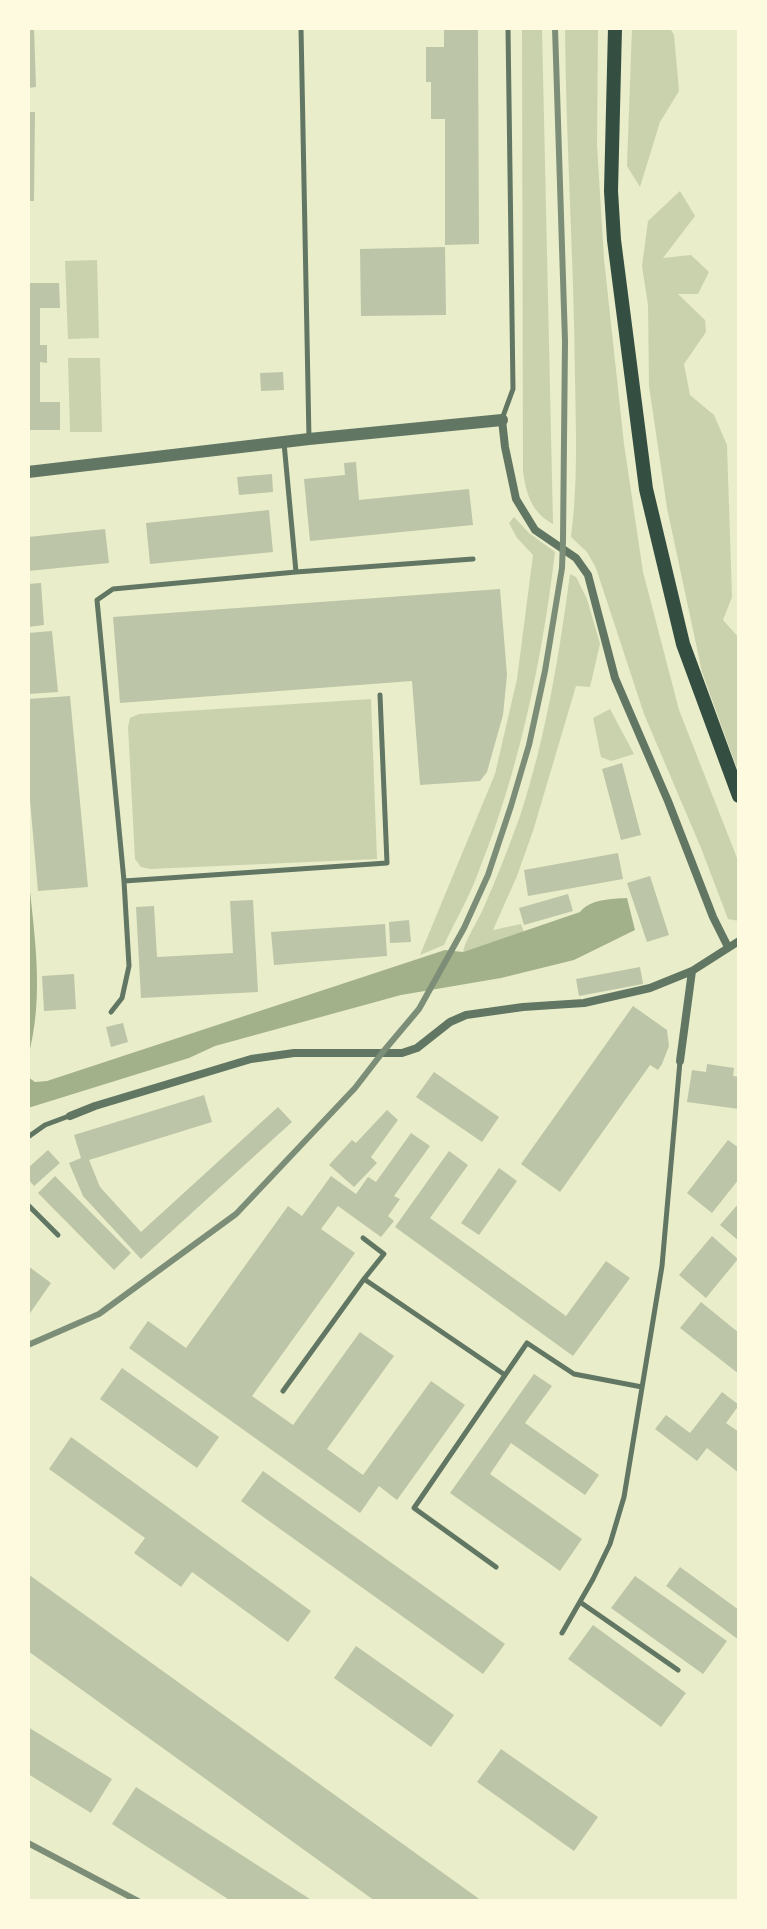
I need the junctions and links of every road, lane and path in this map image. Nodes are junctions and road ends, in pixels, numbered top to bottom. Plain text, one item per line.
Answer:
1 (301, 28) edge
2 (508, 28) edge
3 (615, 28) edge
4 (502, 420) junction
5 (309, 439) junction
6 (284, 442) junction
7 (28, 472) edge
8 (473, 559) dead end
9 (296, 572) junction
10 (380, 695) dead end
11 (739, 796) edge
12 (124, 881) junction
13 (739, 941) edge
14 (728, 947) junction
15 (692, 971) junction
16 (111, 1012) dead end
17 (680, 1061) joint
18 (70, 1116) joint
19 (28, 1137) edge
20 (28, 1205) edge
21 (58, 1235) dead end
22 (363, 1238) dead end
23 (364, 1279) junction
24 (505, 1375) junction
25 (642, 1387) junction
26 (283, 1391) dead end
27 (496, 1567) dead end
28 (580, 1602) junction
29 (562, 1633) dead end
30 (678, 1670) dead end

1 - 5 lane
2 - 4 lane
3 - 11 main road
4 - 5 street
4 - 14 street
5 - 6 street
6 - 7 street
6 - 9 lane
8 - 9 lane
9 - 12 lane
10 - 12 lane
12 - 16 lane
13 - 14 street
14 - 15 street
15 - 17 street
15 - 18 street
17 - 25 lane
18 - 19 lane
20 - 21 lane
22 - 23 lane
23 - 24 lane
23 - 26 lane
24 - 25 lane
24 - 27 lane
25 - 28 lane
28 - 29 lane
28 - 30 lane

